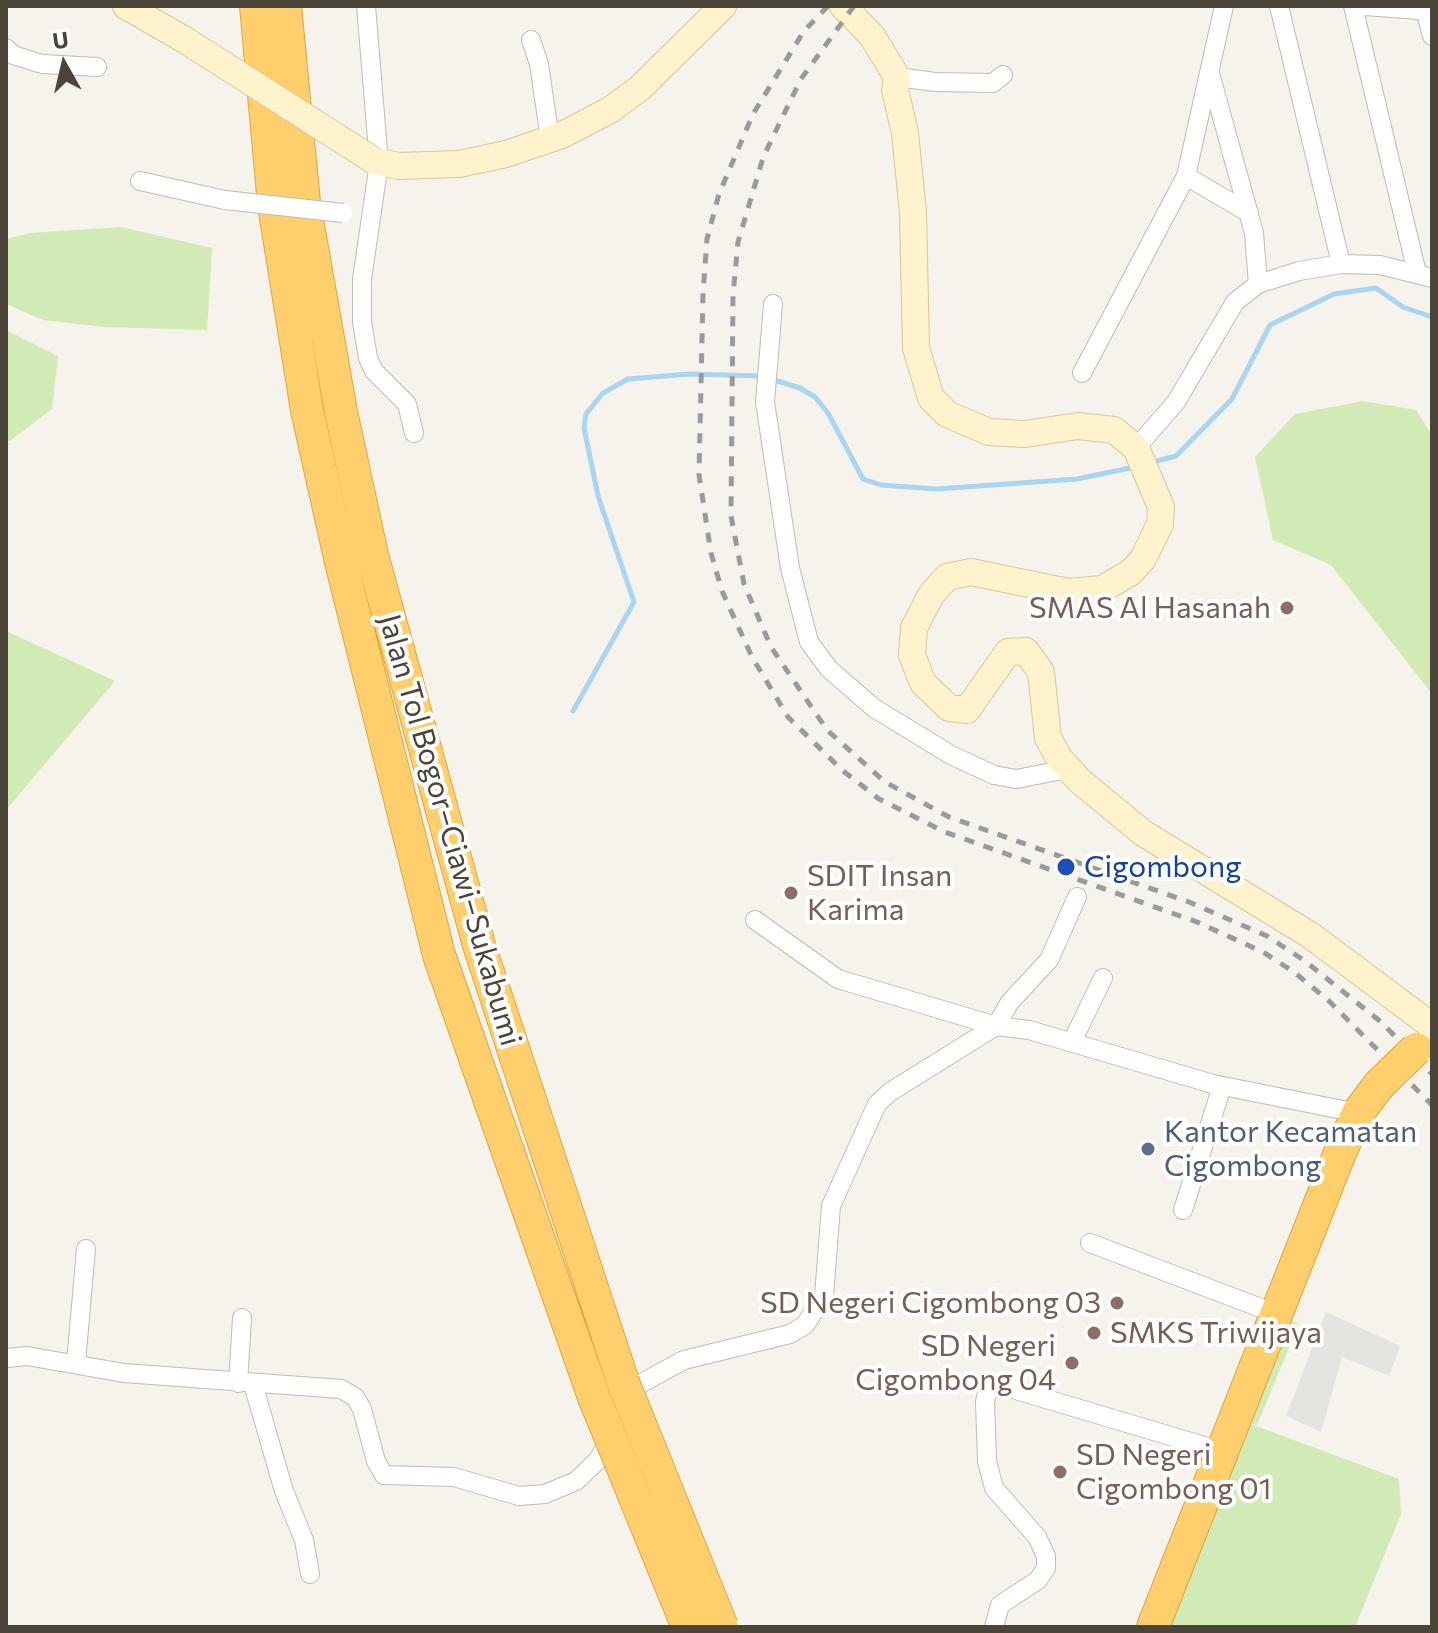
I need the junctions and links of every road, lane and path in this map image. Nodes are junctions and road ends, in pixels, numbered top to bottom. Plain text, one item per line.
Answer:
1 (126, 6) edge
2 (256, 6) edge
3 (285, 6) edge
4 (366, 6) edge
5 (723, 6) edge
6 (843, 6) edge
7 (1224, 6) edge
8 (1279, 6) edge
9 (1353, 6) edge
10 (1365, 6) edge
11 (1429, 11) edge
12 (1432, 36) edge
13 (531, 40) dead end
14 (6, 48) edge
15 (97, 67) dead end
16 (1209, 70) junction
17 (1003, 75) dead end
18 (897, 77) junction
19 (550, 139) junction
20 (376, 161) junction
21 (1186, 176) junction
22 (140, 181) dead end
23 (1249, 213) junction
24 (374, 215) junction
25 (1341, 264) junction
26 (1424, 276) edge
27 (1258, 284) junction
28 (773, 304) dead end
29 (1082, 373) dead end
30 (414, 433) dead end
31 (1139, 454) junction
32 (356, 559) junction
33 (1068, 769) junction
34 (1077, 897) dead end
35 (755, 920) dead end
36 (1103, 978) dead end
37 (996, 1026) junction
38 (1428, 1039) edge
39 (1072, 1042) junction
40 (1222, 1086) junction
41 (1358, 1113) junction
42 (1183, 1210) dead end
43 (1090, 1243) dead end
44 (86, 1249) dead end
45 (1274, 1313) junction
46 (242, 1318) dead end
47 (6, 1358) edge
48 (76, 1363) junction
49 (246, 1384) junction
50 (1221, 1451) junction
51 (310, 1574) dead end
52 (688, 1627) edge
53 (722, 1627) edge
54 (994, 1627) edge
55 (1153, 1627) edge

1 - 20 main road, bridge
2 - 32 highway, Jalan Tol Bogor–Ciawi–Sukabumi
3 - 32 highway, Jalan Tol Bogor–Ciawi–Sukabumi
4 - 20 street
5 - 19 main road
6 - 18 main road
7 - 16 street
8 - 25 street
9 - 26 street
10 - 11 street
11 - 12 street
13 - 19 street
14 - 15 street
16 - 21 street
16 - 23 street
17 - 18 street
18 - 31 main road
19 - 20 main road
20 - 24 street
21 - 23 street
21 - 29 street
22 - 24 street, bridge
23 - 27 street
24 - 30 street
25 - 26 street
25 - 27 street
27 - 31 street
28 - 33 street
31 - 33 main road
32 - 52 highway, Jalan Tol Bogor–Ciawi–Sukabumi, bridge
32 - 53 highway, Jalan Tol Bogor–Ciawi–Sukabumi, bridge
33 - 38 main road
34 - 37 street
35 - 37 street
36 - 39 street
37 - 39 street
37 - 49 street
38 - 41 highway, bridge
39 - 40 street
40 - 41 street
40 - 42 street
41 - 45 highway
43 - 45 street
44 - 48 street
45 - 50 highway
46 - 49 street
47 - 48 street
48 - 49 street
49 - 51 street
50 - 54 street
50 - 55 highway

